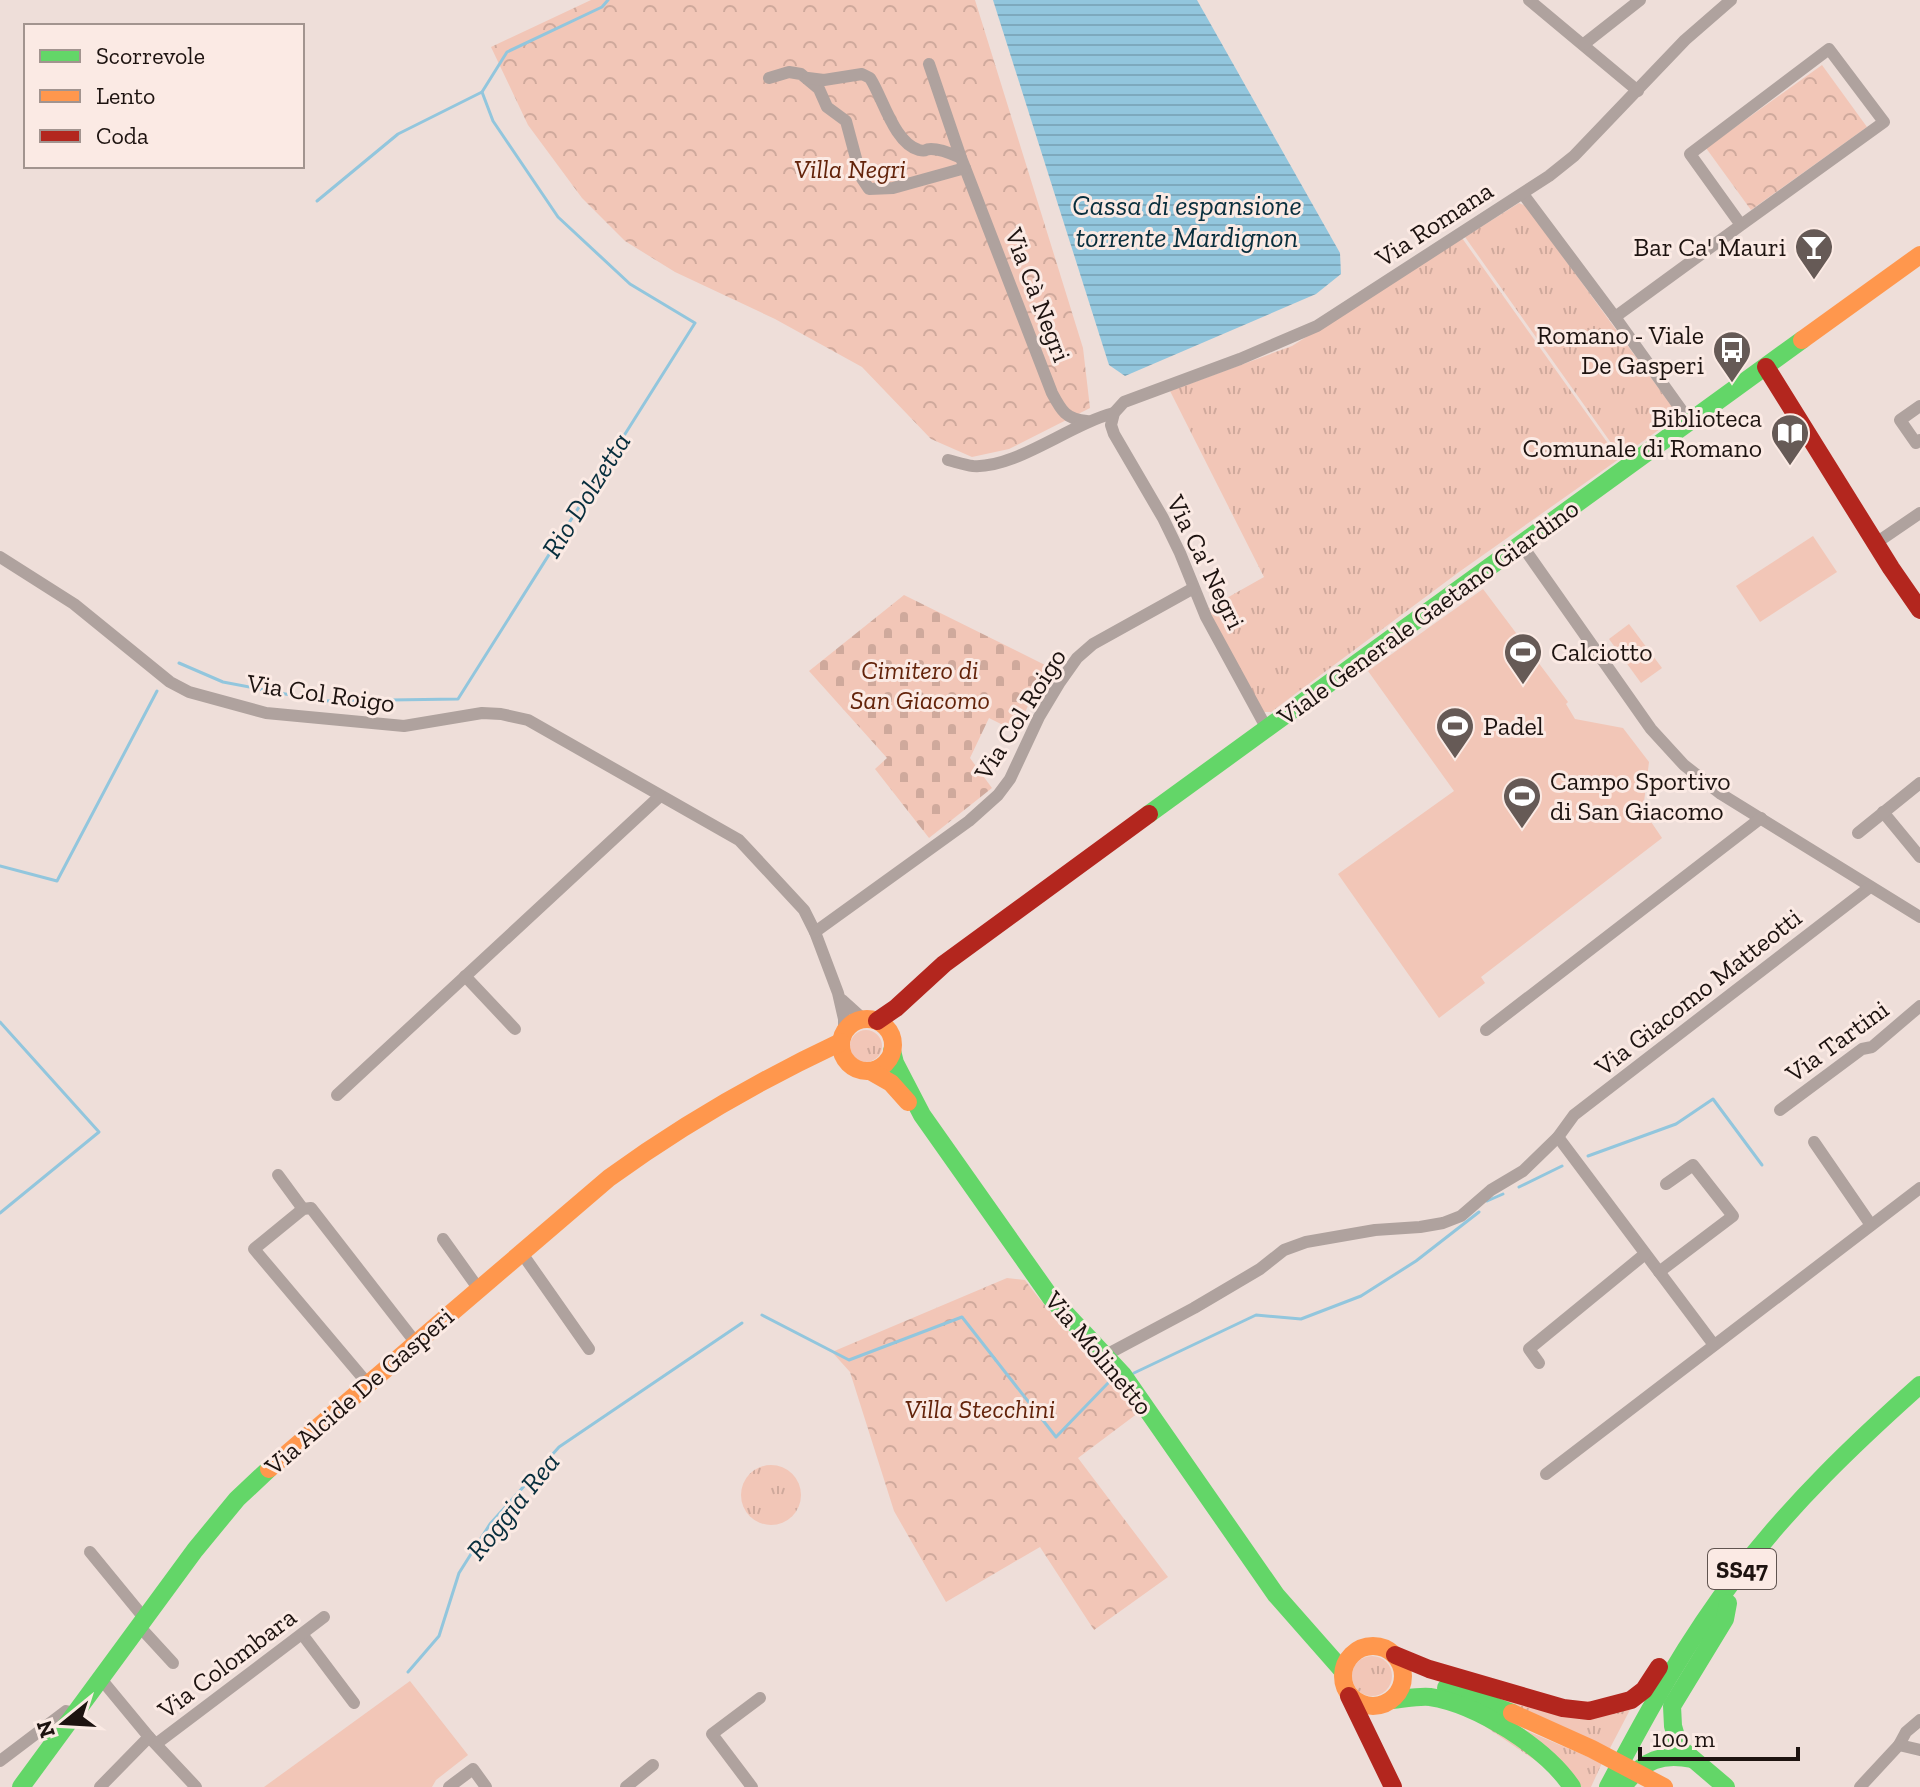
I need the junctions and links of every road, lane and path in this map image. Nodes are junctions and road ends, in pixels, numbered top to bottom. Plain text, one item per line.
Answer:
1 (1529, 0) edge
2 (1731, 0) edge
3 (1635, 1) edge
4 (1584, 44) junction
5 (929, 64) dead end
6 (769, 78) dead end
7 (808, 78) junction
8 (1638, 91) junction
9 (963, 163) junction
10 (1523, 194) junction
11 (1741, 225) junction
12 (1920, 255) edge
13 (1615, 317) junction
14 (1766, 367) junction
15 (1920, 406) edge
16 (1114, 413) junction
17 (1087, 421) junction
18 (1690, 422) junction
19 (1920, 440) edge
20 (948, 460) dead end
21 (1920, 513) edge
22 (1876, 543) junction
23 (1521, 544) junction
24 (0, 557) edge
25 (1192, 589) junction
26 (1920, 610) edge
27 (1267, 729) junction
28 (1920, 783) edge
29 (660, 796) junction
30 (1883, 812) junction
31 (1761, 818) junction
32 (1858, 833) dead end
33 (1920, 857) edge
34 (1870, 887) junction
35 (1920, 917) edge
36 (815, 932) junction
37 (937, 970) junction
38 (465, 976) junction
39 (839, 997) junction
40 (1920, 1006) edge
41 (870, 1020) junction
42 (515, 1029) dead end
43 (1486, 1030) dead end
44 (842, 1037) junction
45 (892, 1045) junction
46 (849, 1064) junction
47 (870, 1071) junction
48 (774, 1073) junction
49 (337, 1095) dead end
50 (1780, 1110) dead end
51 (922, 1115) junction
52 (1558, 1137) junction
53 (1814, 1142) dead end
54 (278, 1175) dead end
55 (1666, 1184) dead end
56 (1920, 1188) edge
57 (303, 1209) junction
58 (1871, 1225) junction
59 (443, 1239) dead end
60 (521, 1252) junction
61 (1645, 1254) junction
62 (1659, 1272) junction
63 (478, 1288) junction
64 (416, 1343) junction
65 (1714, 1345) junction
66 (589, 1349) dead end
67 (1104, 1356) junction
68 (1539, 1363) dead end
69 (368, 1384) junction
70 (1920, 1385) edge
71 (1920, 1399) edge
72 (1546, 1474) dead end
73 (1767, 1537) junction
74 (90, 1552) dead end
75 (1728, 1603) junction
76 (324, 1617) dead end
77 (142, 1622) junction
78 (1304, 1629) junction
79 (302, 1634) junction
80 (1358, 1650) junction
81 (1395, 1655) junction
82 (173, 1663) dead end
83 (1343, 1671) junction
84 (1403, 1673) junction
85 (101, 1679) junction
86 (1346, 1691) junction
87 (760, 1698) dead end
88 (354, 1703) dead end
89 (1384, 1703) junction
90 (75, 1713) junction
91 (1920, 1720) edge
92 (1370, 1736) junction
93 (153, 1741) junction
94 (1899, 1745) junction
95 (1920, 1750) edge
96 (1692, 1759) junction
97 (0, 1761) edge
98 (653, 1765) dead end
99 (21, 1787) edge
100 (100, 1787) edge
101 (196, 1787) edge
102 (449, 1787) edge
103 (486, 1787) edge
104 (626, 1787) edge
105 (752, 1787) edge
106 (1393, 1787) edge
107 (1572, 1787) edge
108 (1608, 1787) edge
109 (1622, 1787) edge
110 (1664, 1787) edge
111 (1726, 1787) edge
112 (1860, 1787) edge

1 - 4 street
2 - 8 street, Via Romana
3 - 4 street
4 - 8 street
5 - 9 street, Via Cà Negri
6 - 7 street
7 - 9 street
7 - 9 street
8 - 10 street, Via Romana
9 - 17 street, Via Cà Negri
10 - 13 street
10 - 16 street, Via Romana
11 - 11 street
11 - 13 street
12 - 14 main road, Viale Generale Gaetano Giardino
13 - 18 street
14 - 18 main road, Viale Generale Gaetano Giardino
14 - 22 main road
15 - 19 street
16 - 17 street
16 - 25 street, Via Ca' Negri
17 - 20 street
18 - 23 main road, Viale Generale Gaetano Giardino
21 - 22 street
22 - 26 main road
23 - 27 main road, Viale Generale Gaetano Giardino
23 - 31 street
24 - 29 street, Via Col Roigo
25 - 27 street, Via Ca' Negri
25 - 36 street, Via Col Roigo
27 - 37 main road, Viale Generale Gaetano Giardino
28 - 30 street
29 - 36 street, Via Col Roigo
29 - 38 street
30 - 32 street
30 - 33 street
31 - 34 street
31 - 43 street
34 - 35 street
34 - 52 street, Via Giacomo Matteotti
36 - 39 street, Via Col Roigo
37 - 41 main road, Viale Generale Gaetano Giardino
37 - 45 main road, Viale Generale Gaetano Giardino
38 - 42 street
38 - 49 street
39 - 41 street, Via Col Roigo
39 - 44 street, Via Col Roigo
40 - 50 street, Via Tartini
41 - 44 main road
41 - 45 main road
44 - 46 main road
44 - 48 main road, Via Alcide De Gasperi
45 - 47 main road
45 - 51 main road, Via Molinetto
46 - 47 main road
46 - 48 main road, Via Alcide De Gasperi
47 - 51 main road, Via Molinetto
48 - 60 main road, Via Alcide De Gasperi
51 - 67 main road, Via Molinetto
52 - 61 street
52 - 67 street, Via Giacomo Matteotti
53 - 58 street
54 - 57 street
55 - 62 street
56 - 58 street
57 - 64 street
57 - 69 street
58 - 65 street
59 - 63 street
60 - 63 main road, Via Alcide De Gasperi
60 - 66 street
61 - 62 street
61 - 68 street
62 - 65 street
63 - 64 main road, Via Alcide De Gasperi
64 - 69 main road, Via Alcide De Gasperi
65 - 72 street
67 - 78 main road, Via Molinetto
69 - 77 main road, Via Alcide De Gasperi
70 - 73 main road, SS47
71 - 75 main road, SS47
73 - 81 main road, Via Molinetto
73 - 108 main road, SS47
74 - 77 street
75 - 96 main road
75 - 109 main road, SS47
76 - 79 street, Via Colombara
77 - 82 street
77 - 85 main road, Via Alcide De Gasperi
78 - 80 main road, Via Molinetto
78 - 83 main road, Via Molinetto
79 - 88 street
79 - 93 street, Via Colombara
80 - 81 main road, Via Molinetto
80 - 83 main road
81 - 84 main road
83 - 86 main road
84 - 89 main road
84 - 110 main road, bridge
85 - 90 main road, Via Alcide De Gasperi
85 - 93 street
86 - 89 main road
86 - 92 main road
87 - 105 street
89 - 92 main road
89 - 107 main road
90 - 97 street
90 - 99 main road, Via Alcide De Gasperi
91 - 94 street
92 - 106 main road
93 - 100 street, Via Colombara
93 - 101 street
94 - 95 street
94 - 112 street
96 - 109 main road
96 - 111 main road
98 - 104 street
102 - 103 street

